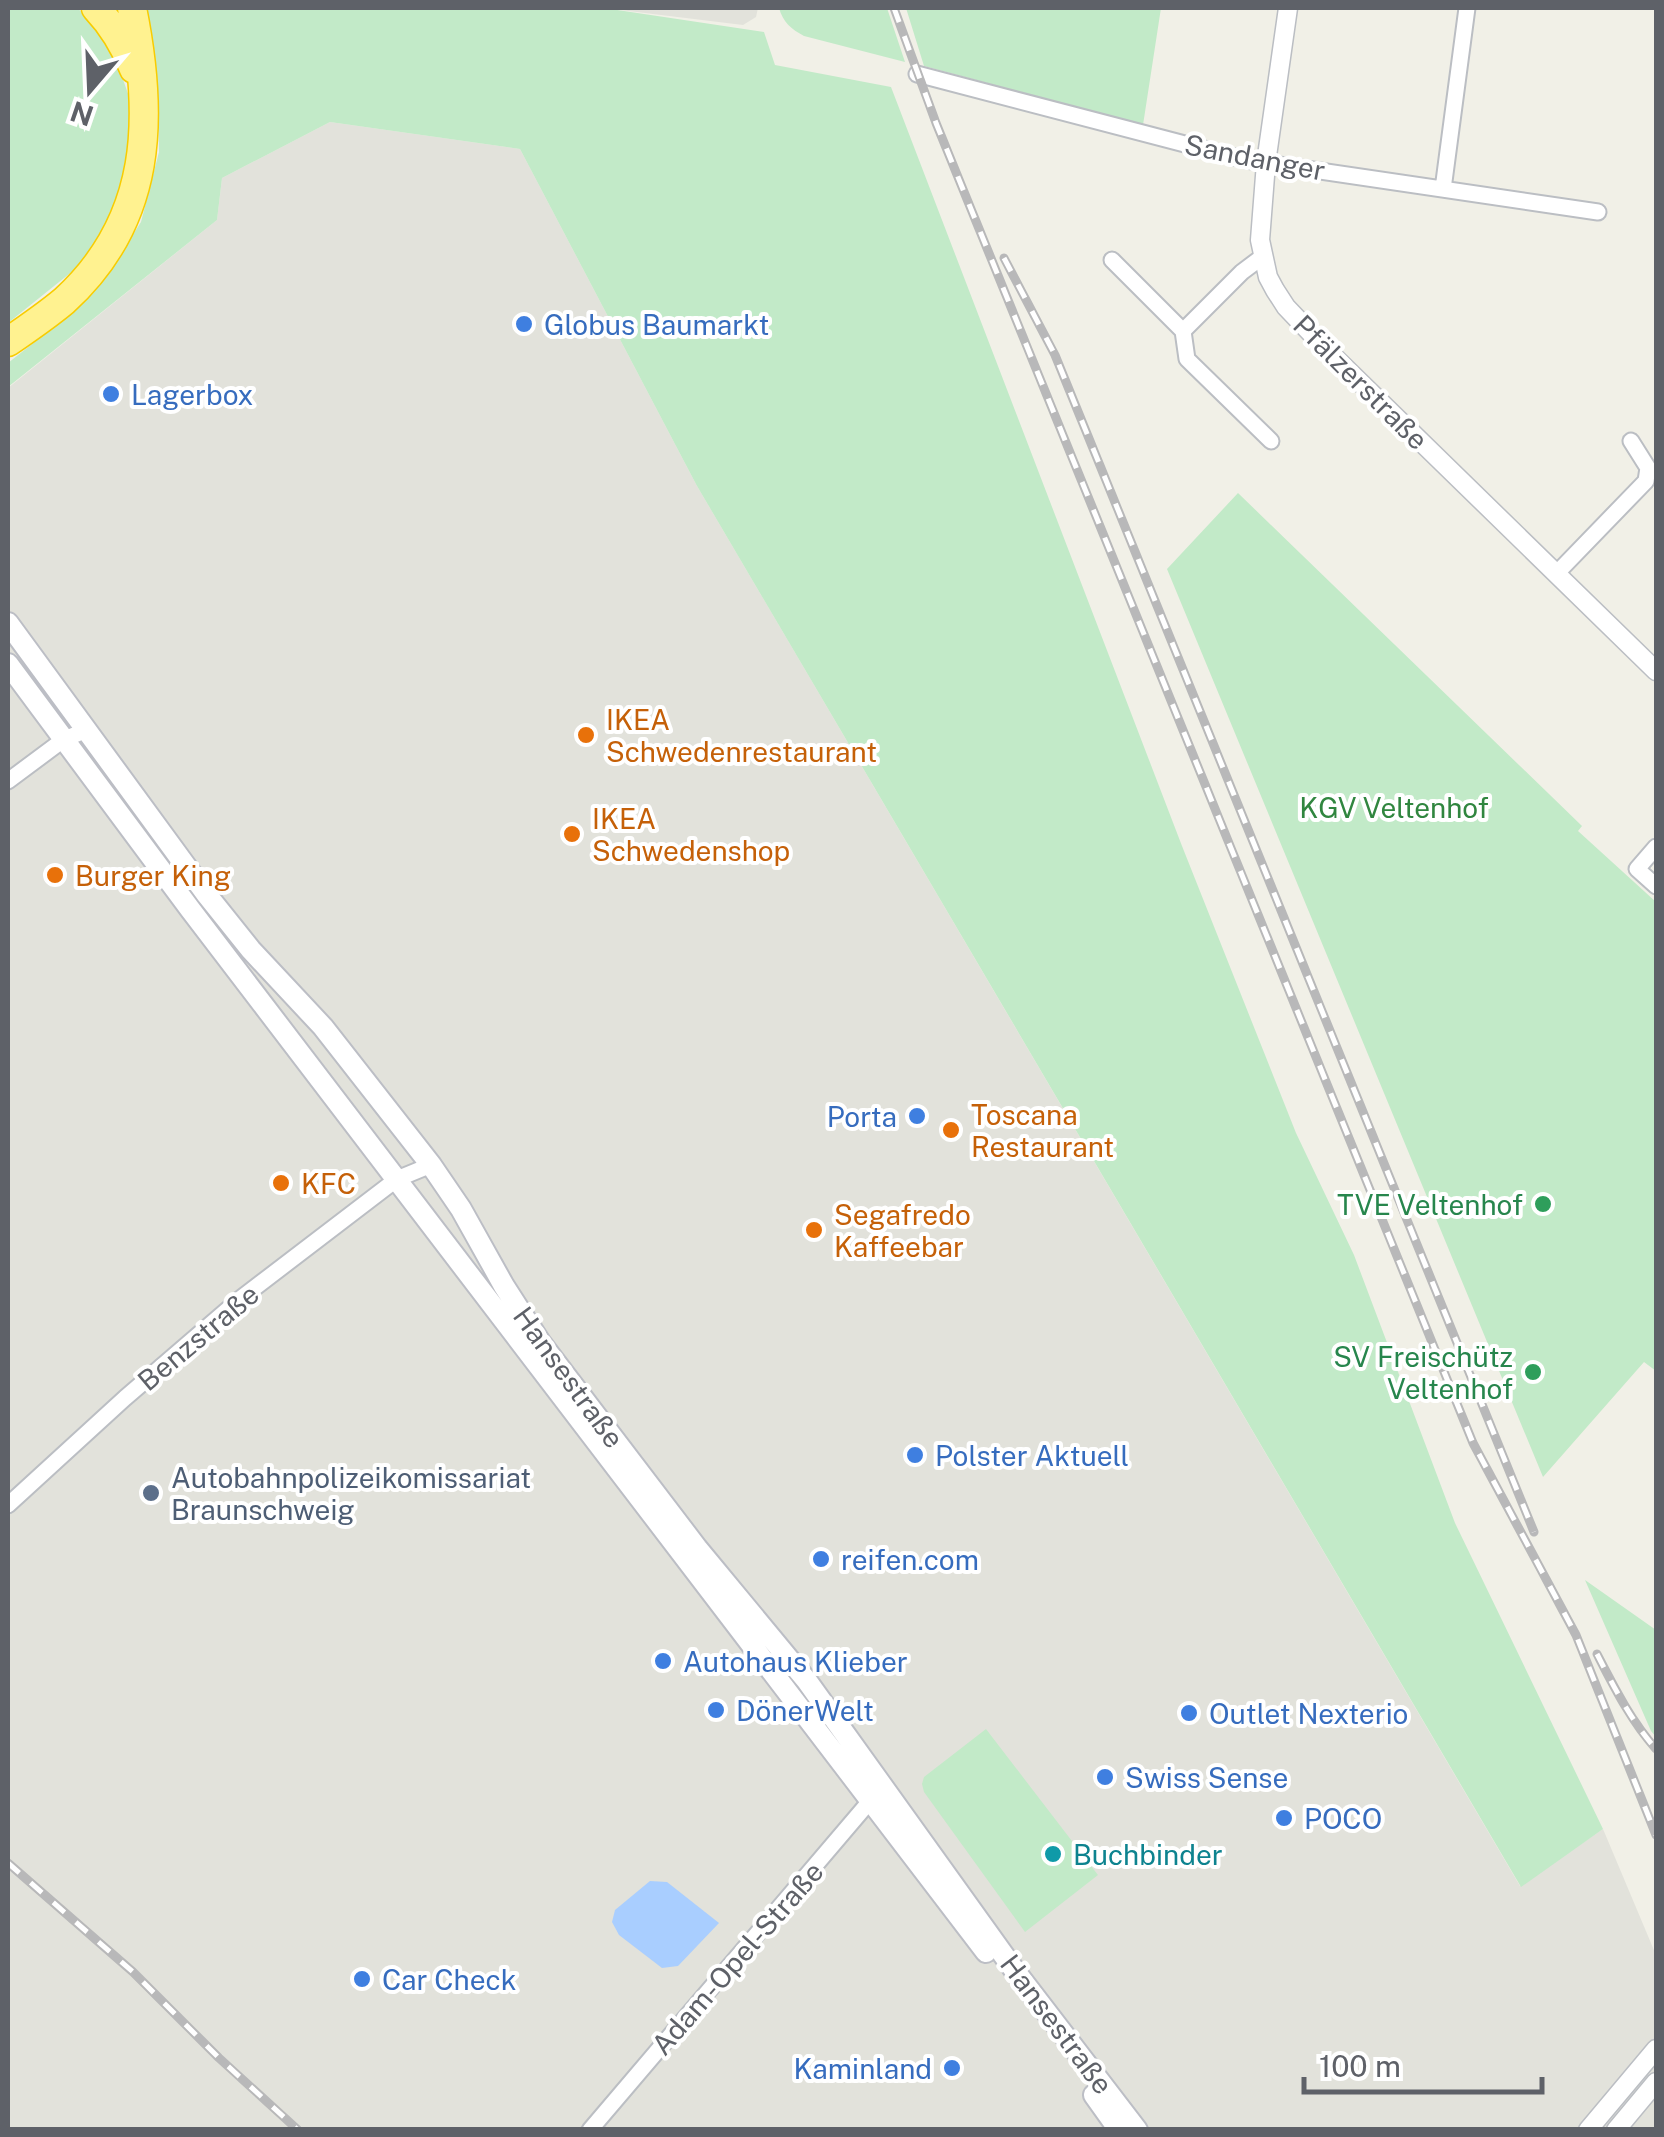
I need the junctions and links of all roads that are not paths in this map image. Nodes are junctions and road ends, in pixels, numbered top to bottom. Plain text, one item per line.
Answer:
1 (96, 8) edge
2 (132, 8) edge
3 (1288, 8) edge
4 (1467, 8) edge
5 (917, 74) dead end
6 (144, 112) junction
7 (1266, 163) junction
8 (1443, 189) junction
9 (1598, 212) dead end
10 (1262, 257) junction
11 (1112, 260) dead end
12 (1183, 331) junction
13 (8, 342) edge
14 (1270, 441) dead end
15 (1631, 441) dead end
16 (1556, 574) junction
17 (8, 623) edge
18 (8, 664) edge
19 (1656, 671) edge
20 (86, 730) junction
21 (63, 740) junction
22 (8, 781) edge
23 (1656, 848) edge
24 (1656, 886) edge
25 (432, 1164) junction
26 (397, 1179) junction
27 (8, 1505) edge
28 (878, 1795) junction
29 (1656, 2049) edge
30 (1656, 2082) edge
31 (590, 2130) edge
32 (1119, 2130) edge
33 (1137, 2130) edge
34 (1588, 2130) edge
35 (1616, 2130) edge

1 - 6 highway
2 - 6 highway
3 - 7 street, Pfälzerstraße
4 - 8 street
5 - 7 street, Sandanger
6 - 13 highway
7 - 8 street, Sandanger
7 - 10 street, Pfälzerstraße
8 - 9 street, Sandanger
10 - 12 street
10 - 16 street, Pfälzerstraße
11 - 12 street
12 - 14 street
15 - 16 street
16 - 19 street, Pfälzerstraße
17 - 20 main road, Hansestraße
18 - 21 main road, Hansestraße
20 - 21 street
20 - 25 main road, Hansestraße
21 - 22 street
21 - 26 main road, Hansestraße
23 - 24 street
25 - 26 street, Benzstraße
25 - 28 main road, Hansestraße
26 - 27 street, Benzstraße
26 - 28 main road, Hansestraße
28 - 31 street, Adam-Opel-Straße
28 - 32 main road, Hansestraße
28 - 33 main road, Hansestraße
29 - 34 street
30 - 35 street

